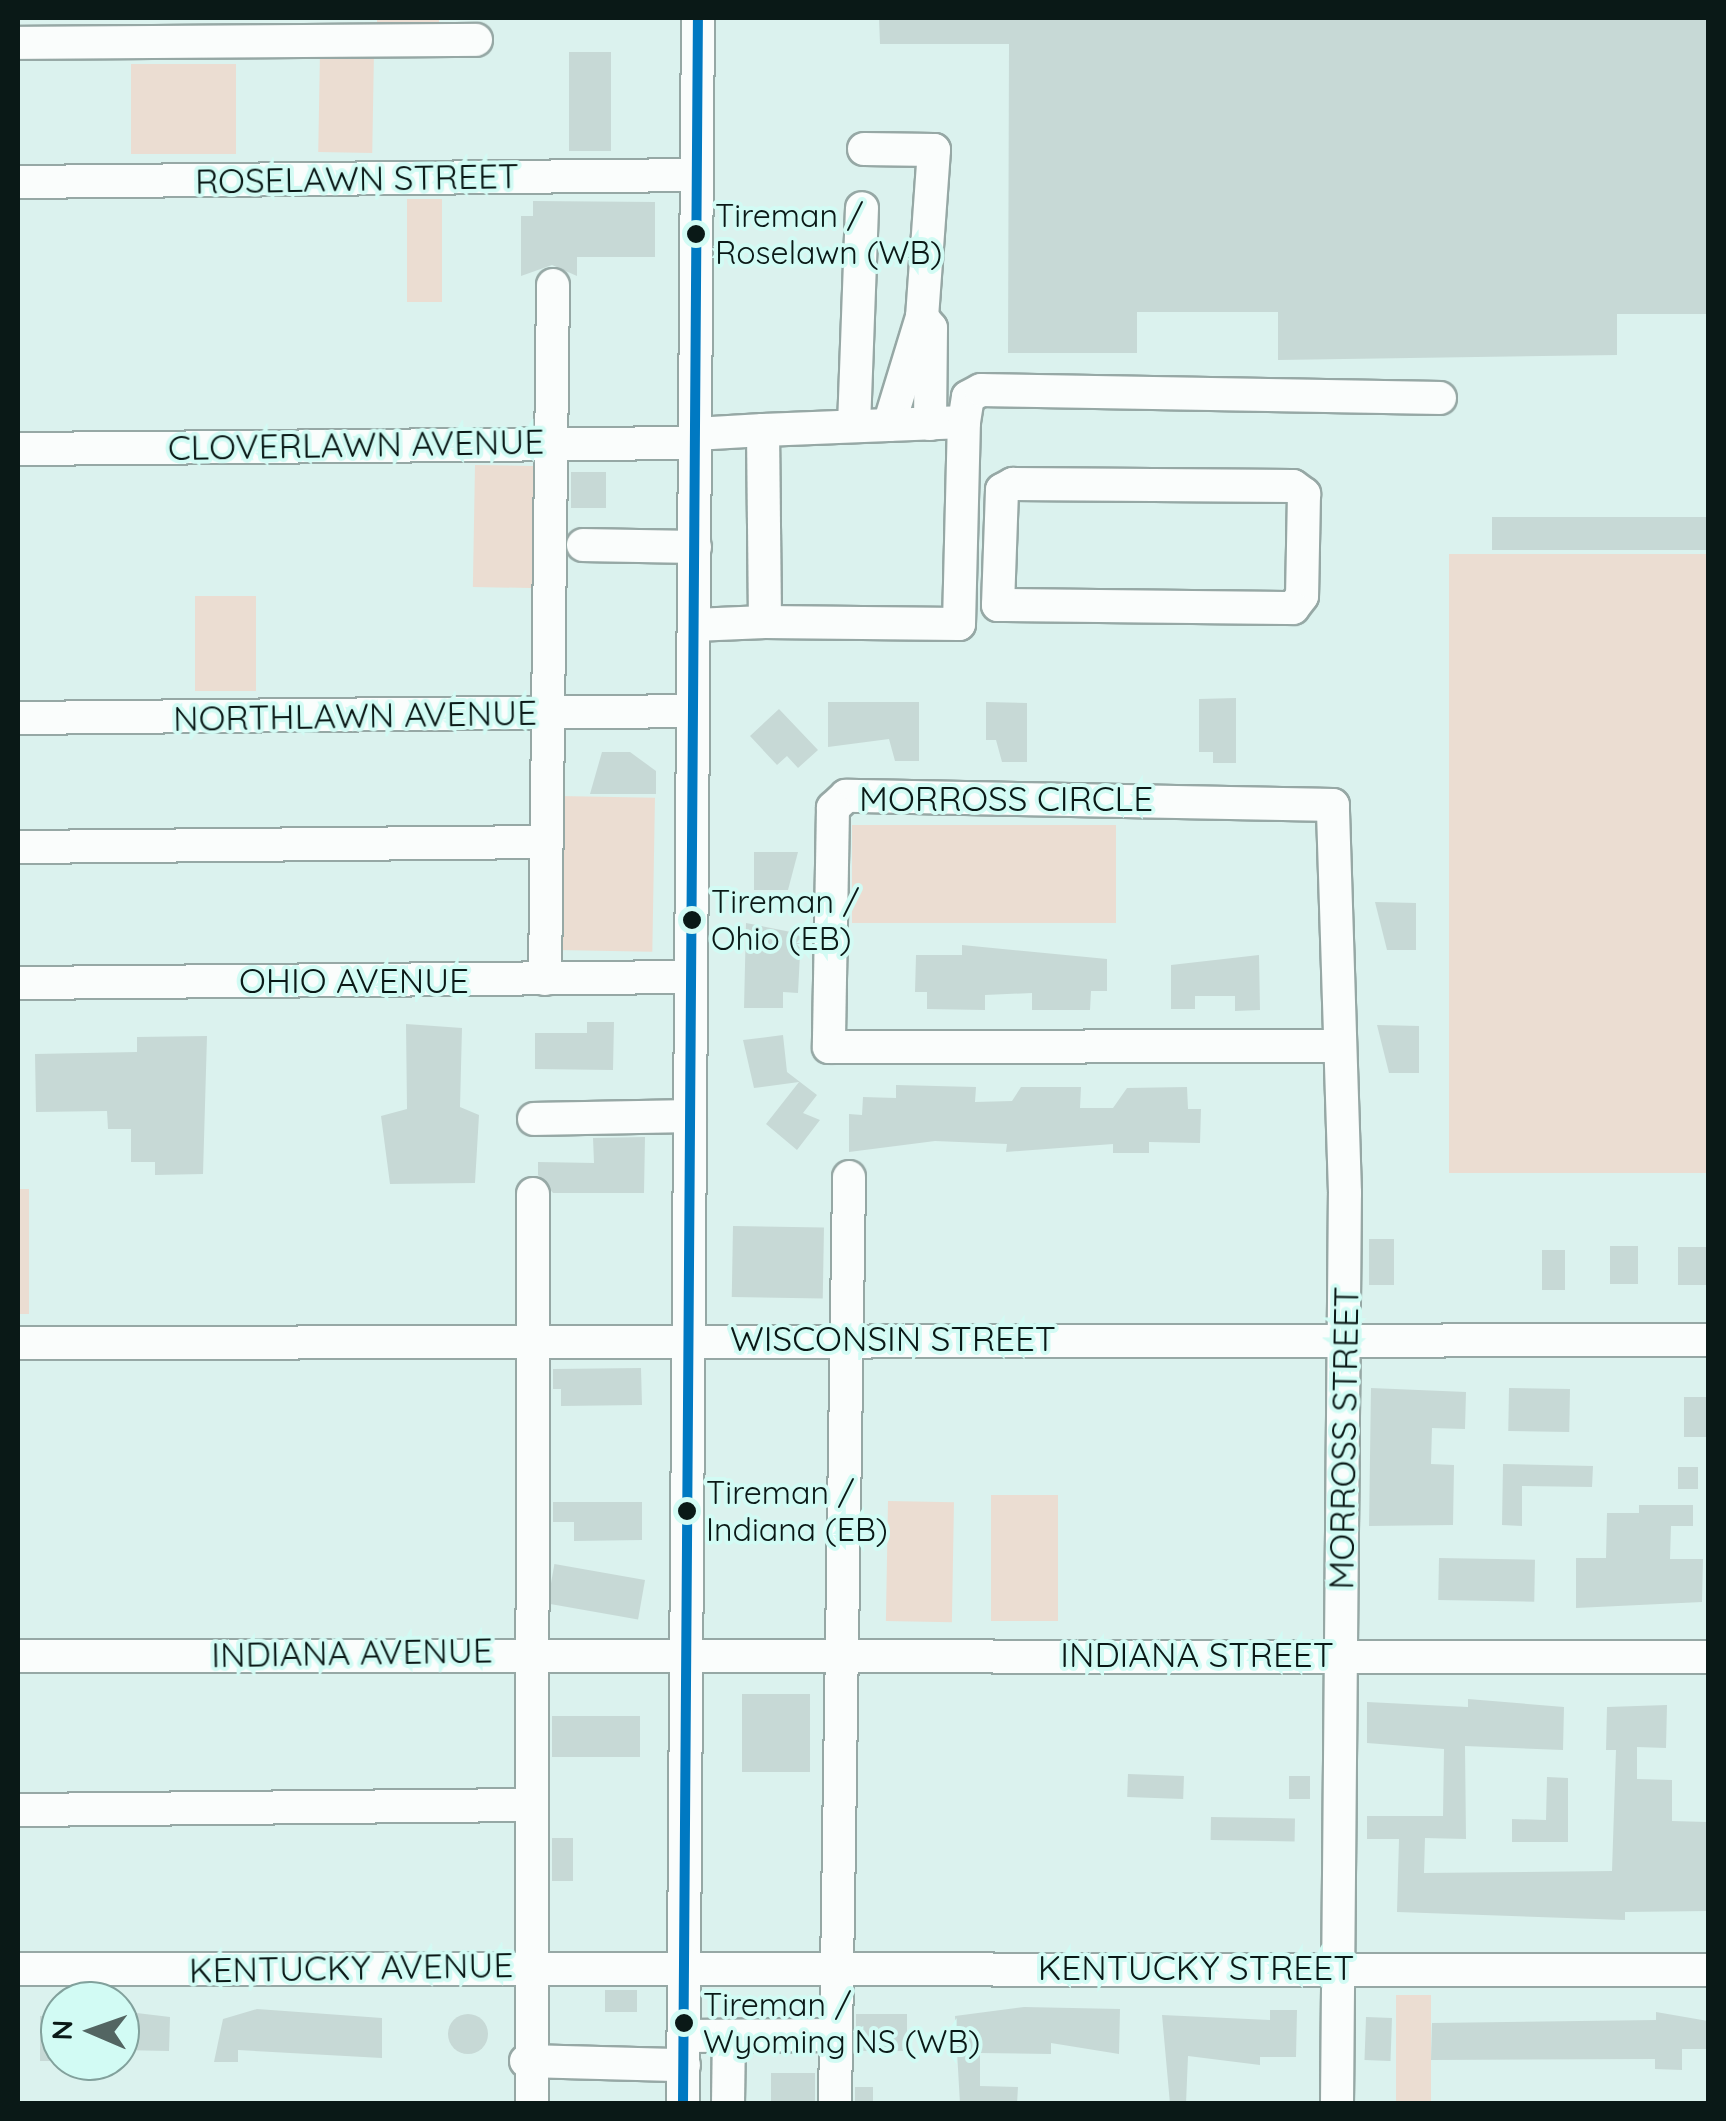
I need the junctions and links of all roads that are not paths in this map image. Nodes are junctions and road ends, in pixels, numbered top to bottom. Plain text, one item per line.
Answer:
1 (698, 18) edge
2 (476, 40) dead end
3 (18, 43) edge
4 (864, 149) dead end
5 (697, 175) junction
6 (18, 182) edge
7 (862, 208) dead end
8 (553, 285) dead end
9 (922, 317) junction
10 (1440, 398) dead end
11 (964, 422) junction
12 (930, 424) junction
13 (889, 425) junction
14 (854, 426) junction
15 (763, 430) junction
16 (695, 438) junction
17 (550, 441) junction
18 (18, 449) edge
19 (583, 546) dead end
20 (694, 548) junction
21 (959, 590) junction
22 (998, 590) junction
23 (765, 622) junction
24 (694, 625) junction
25 (693, 711) junction
26 (547, 712) junction
27 (18, 718) edge
28 (546, 842) junction
29 (18, 846) edge
30 (691, 978) junction
31 (545, 979) junction
32 (18, 983) edge
33 (1340, 1046) junction
34 (690, 1116) junction
35 (534, 1118) dead end
36 (848, 1177) dead end
37 (1345, 1193) joint
38 (533, 1194) dead end
39 (689, 1338) junction
40 (845, 1338) junction
41 (533, 1339) junction
42 (1344, 1340) junction
43 (1708, 1340) edge
44 (18, 1343) edge
45 (529, 1650) junction
46 (686, 1651) junction
47 (841, 1652) junction
48 (1341, 1654) junction
49 (18, 1656) edge
50 (1708, 1657) edge
51 (528, 1805) junction
52 (18, 1810) edge
53 (684, 1964) junction
54 (527, 1965) junction
55 (837, 1965) junction
56 (1338, 1968) junction
57 (18, 1970) edge
58 (1708, 1970) edge
59 (836, 2034) junction
60 (729, 2036) junction
61 (684, 2050) junction
62 (526, 2060) junction
63 (532, 2104) edge
64 (683, 2104) edge
65 (728, 2104) edge
66 (835, 2104) edge
67 (1337, 2104) edge

1 - 5 street
2 - 3 street
4 - 9 street
5 - 6 street, ROSELAWN STREET
5 - 16 street
7 - 14 street
8 - 17 street
9 - 12 street
9 - 13 street
10 - 11 street
11 - 12 street, CLOVERLAWN AVENUE
11 - 21 street
12 - 13 street, CLOVERLAWN AVENUE
13 - 14 street, CLOVERLAWN AVENUE
14 - 15 street, CLOVERLAWN AVENUE
15 - 16 street, CLOVERLAWN AVENUE
15 - 23 street
16 - 17 street, CLOVERLAWN AVENUE
16 - 20 street
17 - 18 street, CLOVERLAWN AVENUE
17 - 26 street
19 - 20 street
20 - 24 street
21 - 22 street
21 - 23 street
22 - 22 street
23 - 24 street
24 - 25 street
25 - 26 street, NORTHLAWN AVENUE
25 - 30 street
26 - 27 street, NORTHLAWN AVENUE
26 - 28 street
28 - 29 street
28 - 31 street
30 - 31 street, OHIO AVENUE
30 - 34 street
31 - 32 street, OHIO AVENUE
33 - 33 street, MORROSS CIRCLE
33 - 37 street, MORROSS CIRCLE
34 - 35 street
34 - 39 street
36 - 40 street
37 - 42 street, MORROSS STREET
38 - 41 street
39 - 40 street, WISCONSIN STREET
39 - 41 street, WISCONSIN STREET
39 - 46 street
40 - 42 street, WISCONSIN STREET
40 - 47 street
41 - 44 street, WISCONSIN STREET
41 - 45 street
42 - 43 street, WISCONSIN STREET
42 - 48 street, MORROSS STREET
45 - 46 street, INDIANA AVENUE
45 - 49 street, INDIANA AVENUE
45 - 51 street
46 - 47 street, INDIANA STREET
46 - 53 street
47 - 48 street, INDIANA STREET
47 - 55 street
48 - 50 street, INDIANA STREET
48 - 56 street, MORROSS STREET
51 - 52 street
51 - 54 street
53 - 54 street, KENTUCKY AVENUE
53 - 55 street, KENTUCKY STREET
53 - 61 street
54 - 57 street, KENTUCKY AVENUE
54 - 62 street
55 - 56 street, KENTUCKY STREET
55 - 59 street
56 - 58 street, KENTUCKY STREET
56 - 67 street, MORROSS STREET
59 - 60 street
59 - 66 street
60 - 61 street
60 - 65 street
61 - 62 street
61 - 64 street
62 - 63 street

